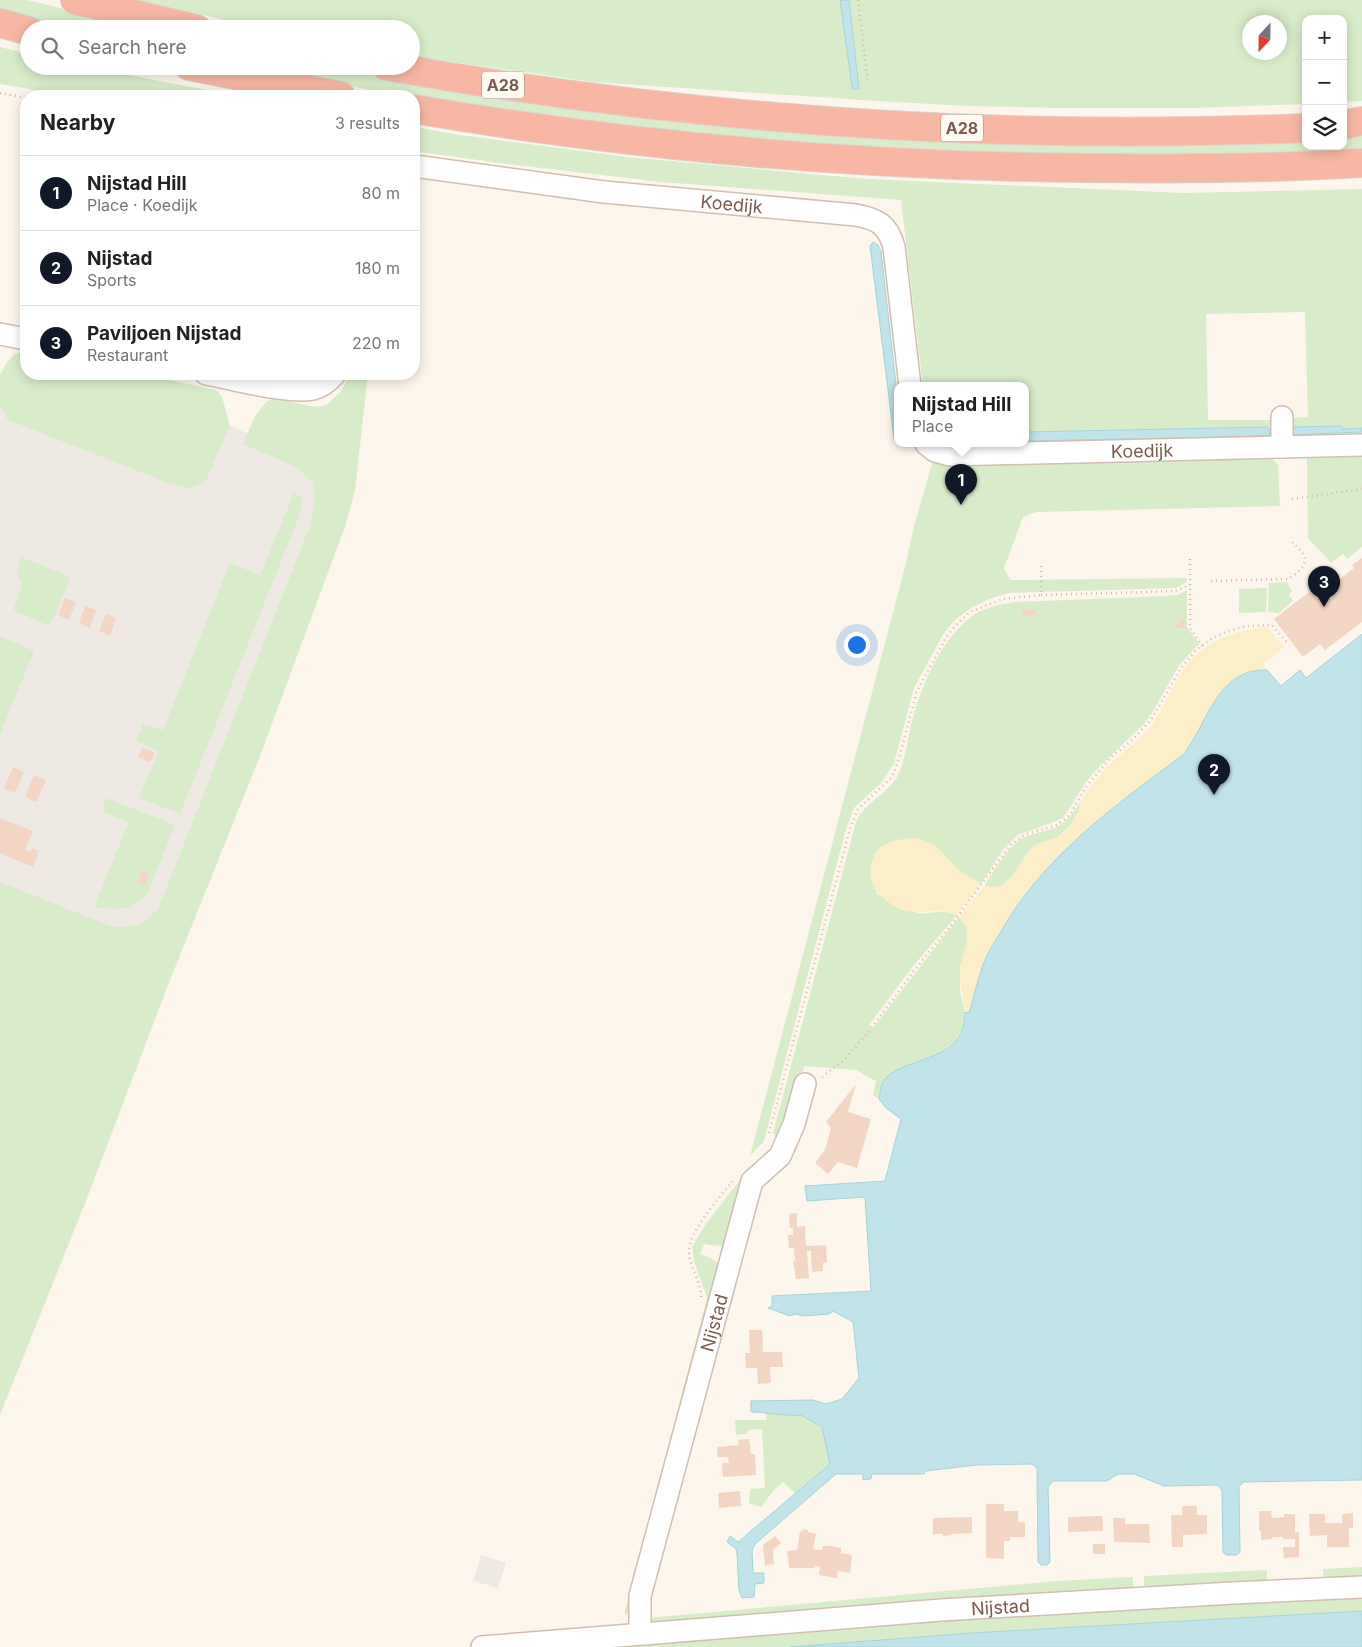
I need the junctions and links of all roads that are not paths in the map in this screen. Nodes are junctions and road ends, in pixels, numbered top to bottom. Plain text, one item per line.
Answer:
1 (75, 0) edge
2 (159, 20) edge
3 (0, 24) edge
4 (20, 29) edge
5 (420, 72) edge
6 (235, 75) edge
7 (311, 90) edge
8 (420, 110) edge
9 (1362, 121) edge
10 (1347, 125) edge
11 (1362, 125) edge
12 (1347, 126) edge
13 (1302, 128) edge
14 (1362, 162) edge
15 (420, 167) edge
16 (0, 334) edge
17 (20, 338) edge
18 (238, 380) edge
19 (329, 380) edge
20 (910, 382) edge
21 (1282, 417) dead end
22 (1362, 445) edge
23 (930, 447) edge
24 (1282, 447) junction
25 (805, 1084) road end
26 (1362, 1587) edge
27 (640, 1633) junction
28 (482, 1647) edge

1 - 2 highway
3 - 4 highway
5 - 13 highway, A28
6 - 7 highway
8 - 14 highway, A28
9 - 10 highway
11 - 12 highway
15 - 20 street, Koedijk
16 - 17 street
18 - 19 street
21 - 24 street
22 - 24 street, Koedijk
23 - 24 street, Koedijk
25 - 27 street, Nijstad
26 - 27 street, Nijstad
27 - 28 street, Nijstad

